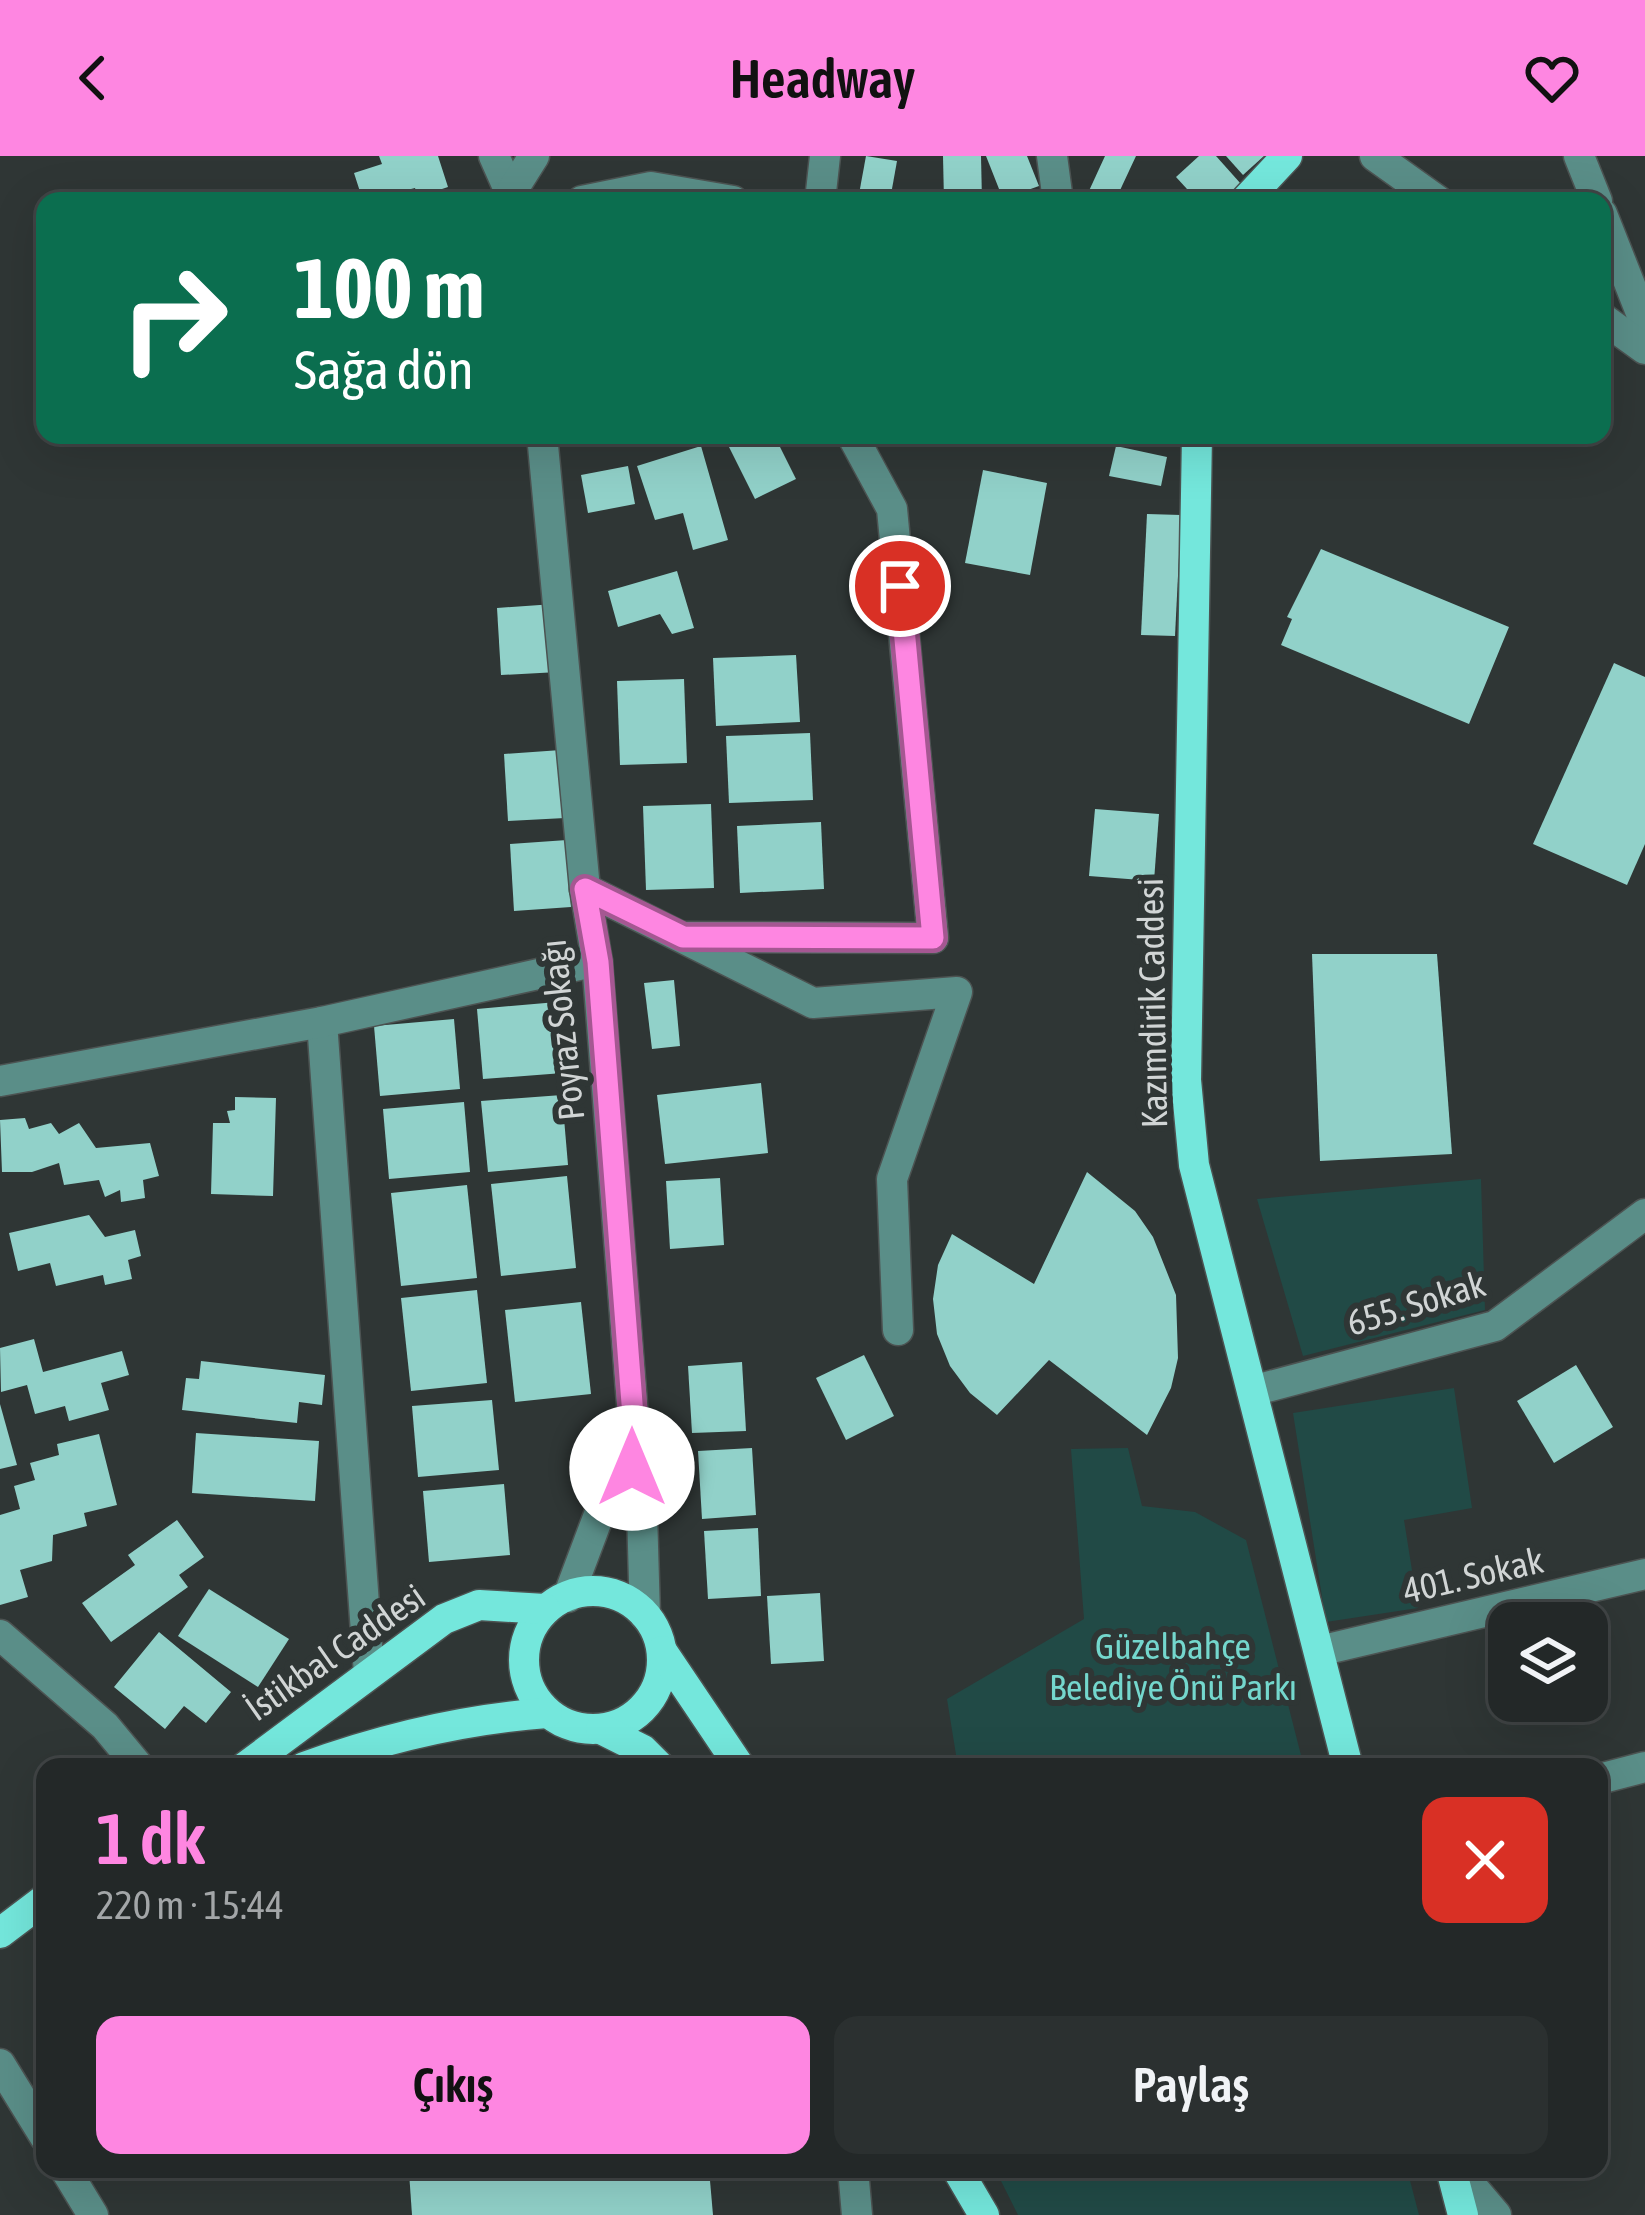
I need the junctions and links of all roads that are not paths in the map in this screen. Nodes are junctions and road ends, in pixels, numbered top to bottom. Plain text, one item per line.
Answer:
1 (494, 156) edge
2 (534, 156) edge
3 (825, 156) edge
4 (1052, 156) edge
5 (1287, 156) edge
6 (1375, 156) edge
7 (1579, 156) edge
8 (511, 192) edge
9 (515, 192) edge
10 (630, 192) edge
11 (676, 192) edge
12 (821, 192) edge
13 (1057, 192) edge
14 (1253, 192) edge
15 (1425, 192) edge
16 (1593, 192) edge
17 (1611, 237) edge
18 (1645, 323) edge
19 (1611, 325) edge
20 (1645, 349) edge
21 (543, 444) edge
22 (857, 444) edge
23 (1197, 444) edge
24 (585, 889) junction
25 (683, 937) junction
26 (598, 962) junction
27 (322, 1022) junction
28 (0, 1081) edge
29 (1645, 1214) edge
30 (898, 1330) dead end
31 (1252, 1391) junction
32 (628, 1484) junction
33 (1645, 1574) edge
34 (557, 1603) junction
35 (645, 1616) junction
36 (0, 1635) edge
37 (662, 1651) junction
38 (1318, 1652) junction
39 (369, 1674) junction
40 (547, 1712) junction
41 (602, 1729) junction
42 (132, 1758) edge
43 (257, 1758) edge
44 (329, 1758) edge
45 (651, 1758) edge
46 (734, 1758) edge
47 (1346, 1758) edge
48 (1645, 1767) edge
49 (1608, 1777) edge
50 (36, 1906) edge
51 (0, 1934) edge
52 (0, 2064) edge
53 (36, 2122) edge
54 (70, 2178) edge
55 (854, 2178) edge
56 (962, 2178) edge
57 (1456, 2178) edge
58 (1462, 2178) edge
59 (93, 2215) edge
60 (856, 2215) edge
61 (984, 2215) edge
62 (1463, 2215) edge
63 (1496, 2215) edge

1 - 8 street
2 - 9 street
3 - 12 street
4 - 13 street
5 - 14 main road
6 - 15 street
7 - 16 street
10 - 11 street
17 - 18 street
19 - 20 street
21 - 24 street, Poyraz Sokağı
22 - 25 street
23 - 31 main road, Kazımdirik Caddesi
24 - 25 street
24 - 26 street, Poyraz Sokağı
25 - 30 street
26 - 27 street
26 - 32 street, Poyraz Sokağı
27 - 28 street
27 - 39 street
29 - 31 street, 655. Sokak
31 - 38 main road, Kazımdirik Caddesi
32 - 34 street
32 - 35 street, Poyraz Sokağı
33 - 38 street, 401. Sokak
34 - 35 main road
34 - 39 main road, İstikbal Caddesi
34 - 40 main road
35 - 37 main road
36 - 42 street
37 - 41 main road
37 - 46 main road
38 - 47 main road, Kazımdirik Caddesi
39 - 43 main road, İstikbal Caddesi
40 - 41 main road
40 - 44 main road
41 - 45 main road
48 - 49 street
50 - 51 main road
52 - 53 street
54 - 59 street
55 - 60 street
56 - 61 main road
57 - 62 main road
58 - 63 street

